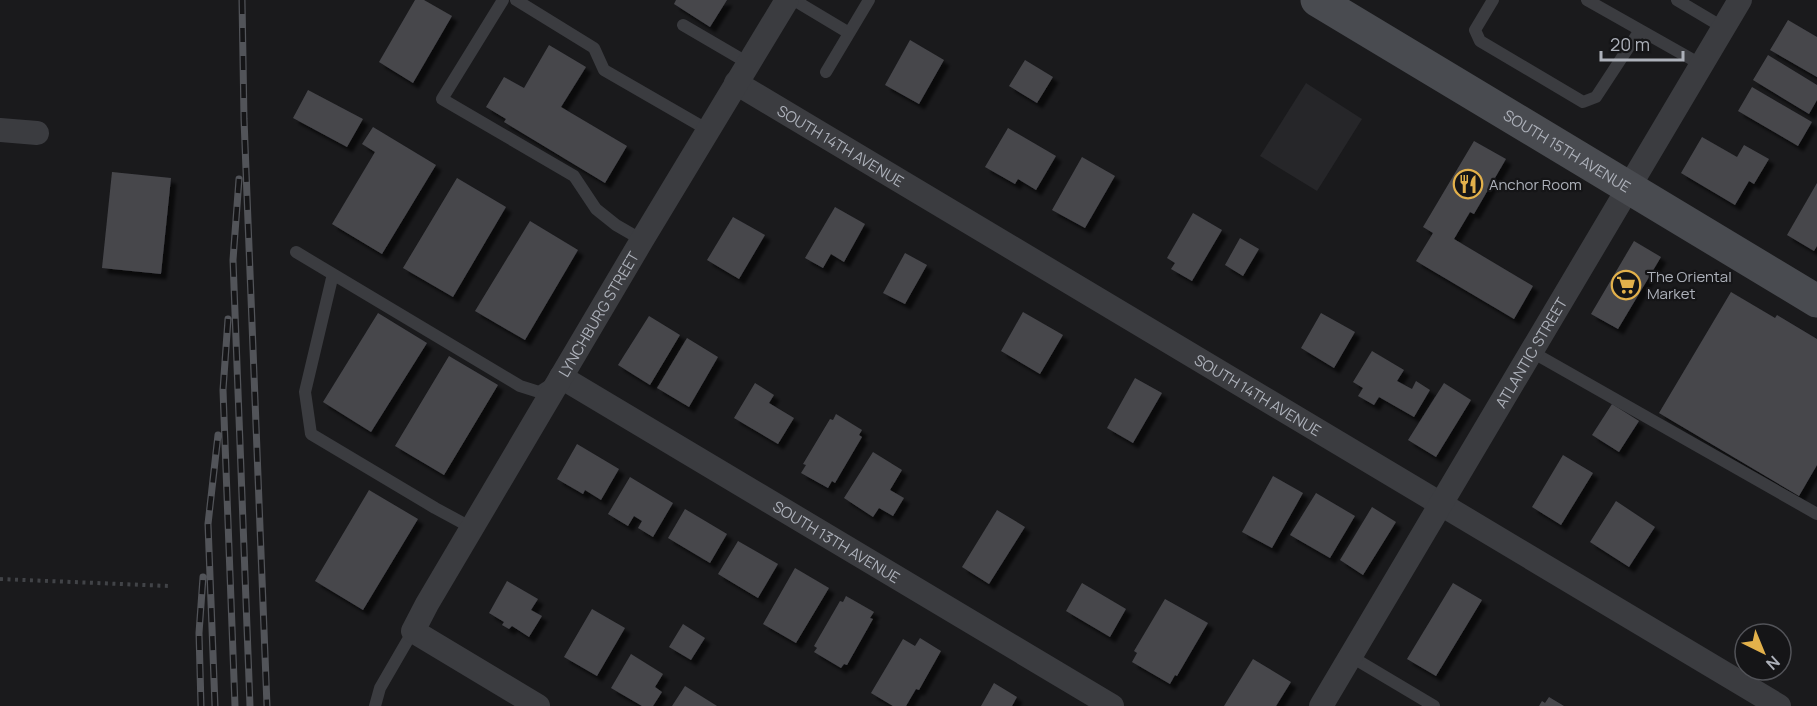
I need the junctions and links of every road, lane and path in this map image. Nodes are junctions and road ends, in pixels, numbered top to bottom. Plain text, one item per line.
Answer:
1 (503, 0) edge
2 (516, 0) edge
3 (787, 0) edge
4 (794, 0) edge
5 (868, 0) edge
6 (1493, 0) edge
7 (1587, 0) edge
8 (1616, 0) edge
9 (1677, 0) edge
10 (1740, 0) edge
11 (1335, 8) edge
12 (1608, 12) junction
13 (683, 25) dead end
14 (1724, 28) junction
15 (1640, 30) junction
16 (849, 33) junction
17 (1702, 65) junction
18 (826, 72) dead end
19 (742, 73) junction
20 (0, 130) edge
21 (708, 130) junction
22 (37, 133) dead end
23 (1629, 188) junction
24 (642, 240) junction
25 (296, 252) dead end
26 (333, 274) junction
27 (1817, 301) edge
28 (1532, 352) junction
29 (561, 377) junction
30 (1442, 504) junction
31 (1817, 514) edge
32 (472, 528) junction
33 (0, 579) edge
34 (168, 586) dead end
35 (413, 631) junction
36 (1350, 656) junction
37 (375, 706) edge
38 (538, 706) edge
39 (1112, 706) edge
40 (1321, 706) edge
41 (1434, 706) edge
42 (1779, 706) edge

1 - 24 lane
2 - 21 lane
3 - 19 street, LYNCHBURG STREET
4 - 16 lane
5 - 16 lane
6 - 15 lane
7 - 12 lane
8 - 12 lane
9 - 14 lane
10 - 14 street, ATLANTIC STREET
11 - 23 main road, SOUTH 15TH AVENUE
12 - 15 lane
13 - 19 lane
14 - 17 street, ATLANTIC STREET
15 - 17 lane
16 - 18 lane
17 - 23 street, ATLANTIC STREET
19 - 21 street, LYNCHBURG STREET
19 - 30 street, SOUTH 14TH AVENUE
20 - 22 street
21 - 24 street, LYNCHBURG STREET
23 - 27 main road, SOUTH 15TH AVENUE
23 - 28 street, ATLANTIC STREET
24 - 29 street, LYNCHBURG STREET
25 - 26 lane
26 - 29 lane
26 - 32 lane
28 - 30 street, ATLANTIC STREET
28 - 31 lane
29 - 32 street, LYNCHBURG STREET
29 - 39 street, SOUTH 13TH AVENUE
30 - 36 street, ATLANTIC STREET
30 - 42 street, SOUTH 14TH AVENUE
32 - 35 street, LYNCHBURG STREET
33 - 34 path
35 - 37 lane
35 - 38 street
36 - 40 street, ATLANTIC STREET
36 - 41 lane

